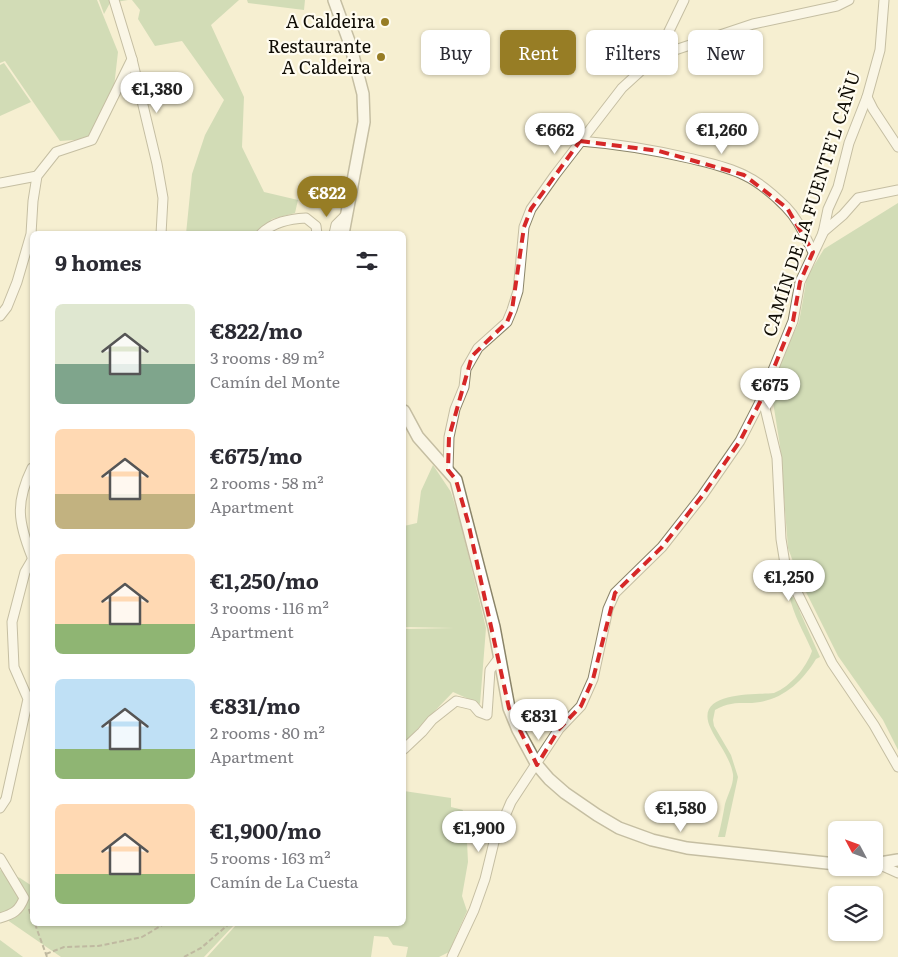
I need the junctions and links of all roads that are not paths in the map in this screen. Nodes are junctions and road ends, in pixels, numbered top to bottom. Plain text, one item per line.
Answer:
1 (114, 0) edge
2 (334, 0) edge
3 (684, 0) edge
4 (849, 0) edge
5 (884, 0) edge
6 (669, 30) edge
7 (678, 49) edge
8 (132, 59) junction
9 (636, 75) edge
10 (867, 97) junction
11 (580, 141) junction
12 (898, 148) edge
13 (37, 176) junction
14 (0, 183) edge
15 (898, 190) edge
16 (346, 215) junction
17 (31, 231) edge
18 (161, 231) edge
19 (264, 231) edge
20 (317, 231) edge
21 (335, 231) edge
22 (343, 231) edge
23 (823, 233) junction
24 (30, 237) edge
25 (813, 252) junction
26 (0, 316) edge
27 (760, 402) junction
28 (406, 415) edge
29 (448, 470) junction
30 (30, 472) edge
31 (30, 553) edge
32 (30, 563) edge
33 (499, 658) junction
34 (406, 747) edge
35 (537, 765) junction
36 (898, 767) edge
37 (0, 808) edge
38 (0, 858) edge
39 (898, 860) edge
40 (828, 863) edge
41 (883, 863) edge
42 (883, 867) edge
43 (898, 873) edge
44 (0, 918) edge
45 (452, 957) edge

1 - 8 street
2 - 16 street
3 - 6 street
4 - 7 street
5 - 10 street, CAMÍN DE LA FUENTE'L CAÑU
8 - 13 street
8 - 18 street
9 - 11 street
10 - 12 street
10 - 23 street, CAMÍN DE LA FUENTE'L CAÑU
11 - 25 street
11 - 29 street
13 - 14 street
13 - 17 street
15 - 23 street
16 - 21 street
16 - 22 street
19 - 20 street
23 - 25 street, CAMÍN DE LA FUENTE'L CAÑU
24 - 26 street
25 - 27 street, CAMÍN DE LA FUENTE'L CAÑU
27 - 35 street, CAMÍN DE LA FUENTE'L CAÑU
27 - 36 street
28 - 29 street
29 - 33 street
30 - 31 street
32 - 37 street
33 - 34 street
33 - 35 street
35 - 40 street
35 - 45 street, CAMÍN DE LA FUENTE'L CAÑU
38 - 44 street
39 - 41 street
42 - 43 street

